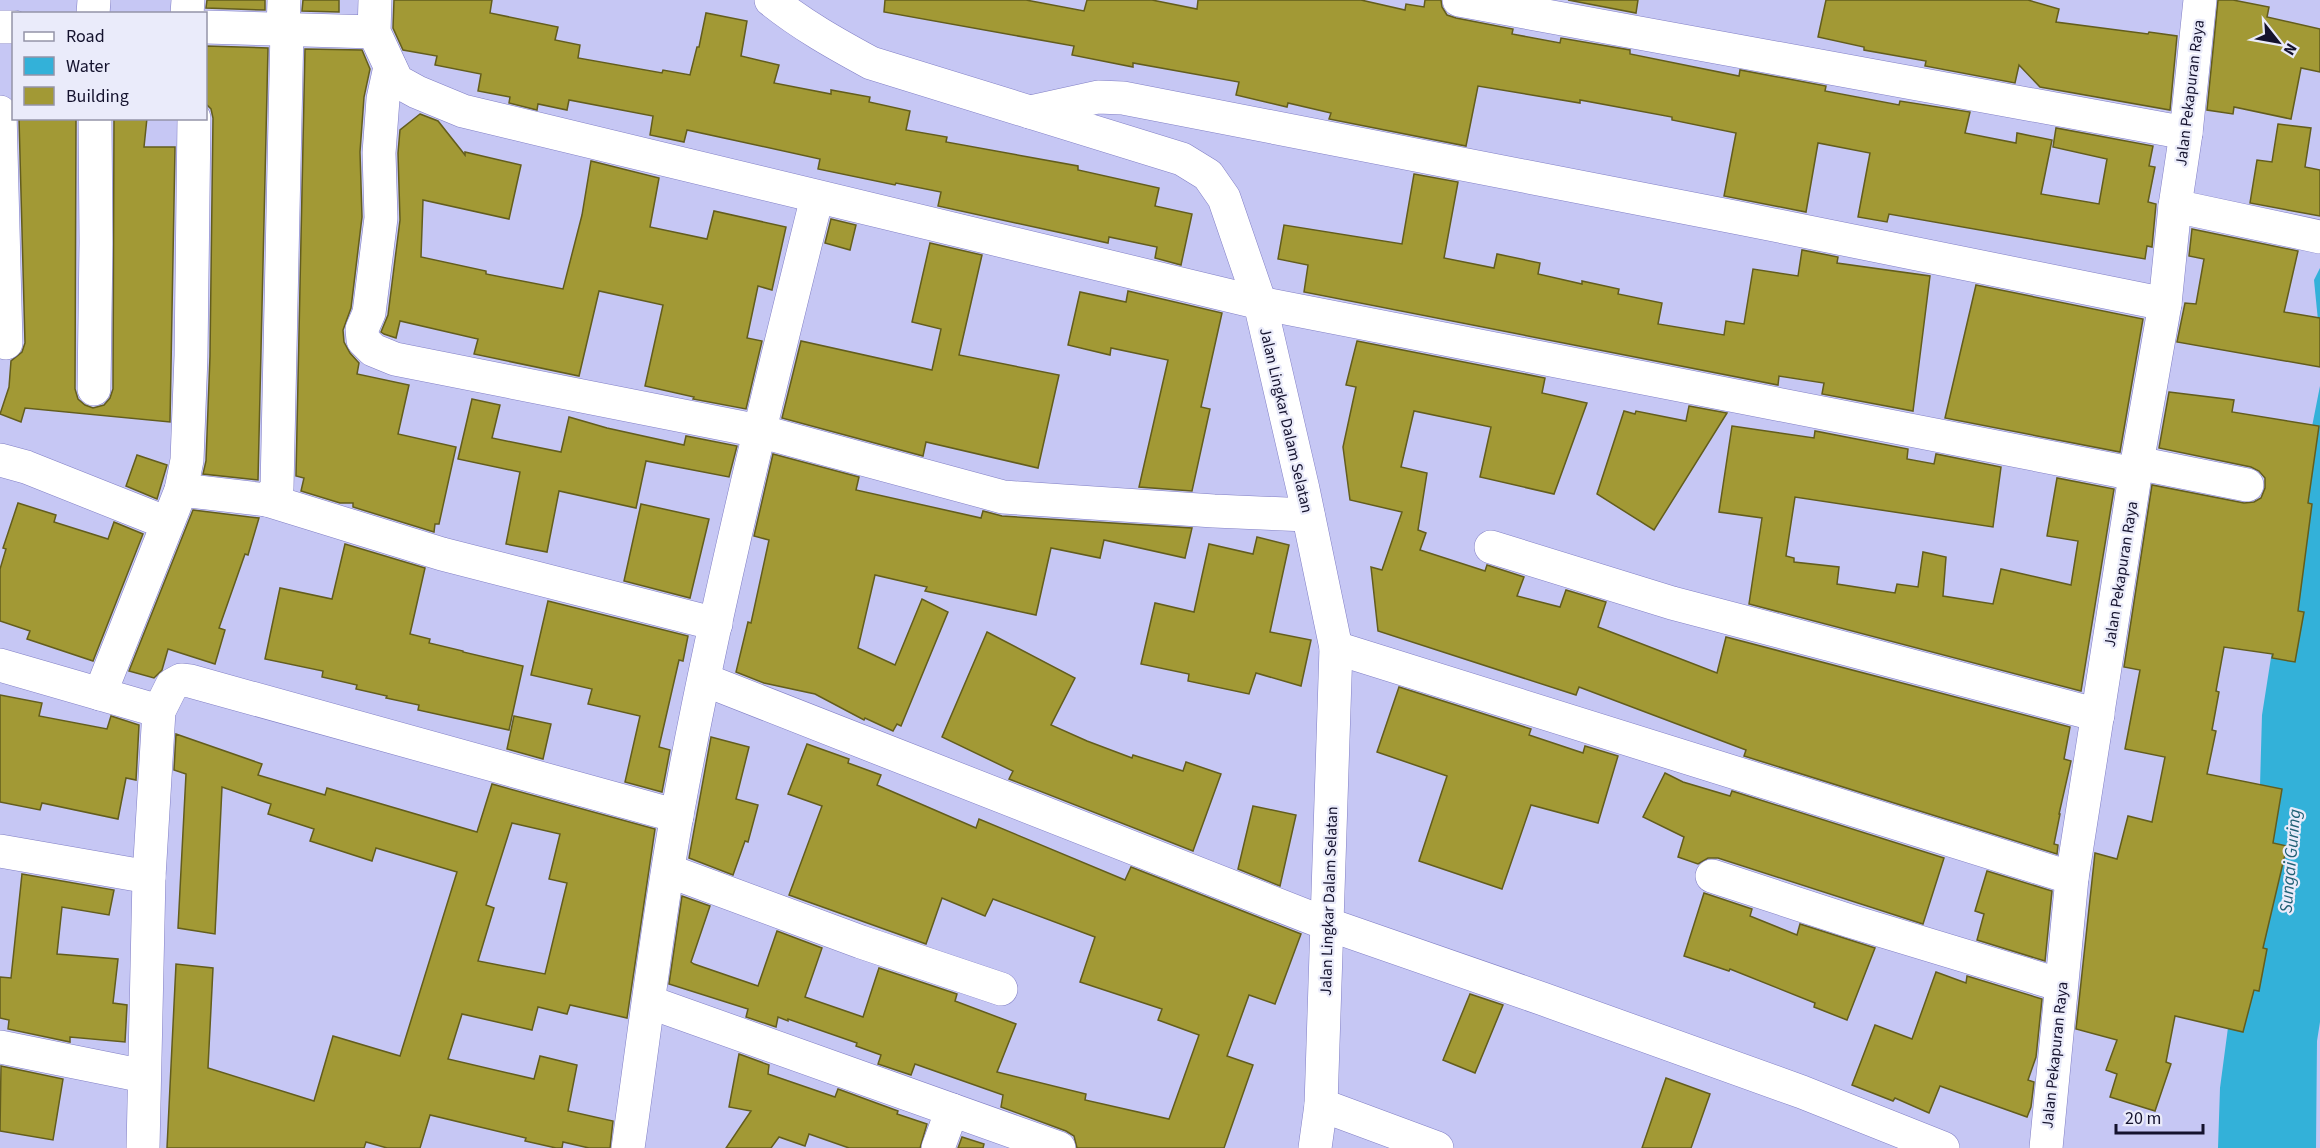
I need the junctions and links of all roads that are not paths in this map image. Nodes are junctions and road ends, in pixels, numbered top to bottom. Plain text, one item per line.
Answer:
1 (375, 0) edge
2 (771, 0) edge
3 (1459, 0) edge
4 (2200, 0) edge
5 (285, 20) edge
6 (207, 27) edge
7 (374, 32) junction
8 (390, 67) junction
9 (0, 112) edge
10 (1029, 112) junction
11 (94, 120) edge
12 (194, 120) edge
13 (2186, 133) junction
14 (817, 196) junction
15 (2175, 206) junction
16 (2320, 237) edge
17 (1260, 303) junction
18 (2165, 304) junction
19 (6, 343) dead end
20 (93, 388) dead end
21 (759, 432) junction
22 (0, 460) edge
23 (2136, 468) junction
24 (2247, 485) dead end
25 (181, 490) junction
26 (267, 500) junction
27 (1308, 515) junction
28 (167, 523) junction
29 (1491, 547) dead end
30 (716, 624) junction
31 (1336, 648) junction
32 (0, 664) edge
33 (705, 680) junction
34 (100, 694) junction
35 (159, 711) junction
36 (2098, 715) junction
37 (677, 816) junction
38 (0, 851) edge
39 (669, 871) junction
40 (1712, 876) dead end
41 (149, 877) junction
42 (2072, 878) junction
43 (1327, 924) junction
44 (2061, 985) junction
45 (1001, 989) dead end
46 (649, 1002) junction
47 (0, 1047) edge
48 (144, 1076) junction
49 (1321, 1105) junction
50 (952, 1110) junction
51 (143, 1148) edge
52 (628, 1148) edge
53 (938, 1148) edge
54 (1059, 1148) edge
55 (1315, 1148) edge
56 (1437, 1148) edge
57 (1943, 1148) edge
58 (2046, 1148) edge

1 - 7 street
2 - 10 street, Jalan Lingkar Dalam Selatan
3 - 13 street
4 - 13 street, Jalan Pekapuran Raya
5 - 6 street
5 - 7 street
5 - 26 street
7 - 8 street
8 - 14 street
8 - 21 street
9 - 19 street
10 - 17 street, Jalan Lingkar Dalam Selatan
10 - 18 street
11 - 20 street
12 - 25 street
13 - 15 street, Jalan Pekapuran Raya
14 - 17 street
14 - 21 street
15 - 16 street
15 - 18 street, Jalan Pekapuran Raya
17 - 23 street
17 - 27 street, Jalan Lingkar Dalam Selatan
18 - 23 street, Jalan Pekapuran Raya
21 - 27 street
21 - 30 street
22 - 28 street
23 - 24 street
23 - 36 street, Jalan Pekapuran Raya
25 - 26 street
25 - 28 street
26 - 30 street
27 - 31 street, Jalan Lingkar Dalam Selatan
28 - 34 street
29 - 36 street
30 - 33 street
31 - 42 street
31 - 43 street, Jalan Lingkar Dalam Selatan
32 - 34 street
33 - 37 street
33 - 43 street
34 - 35 street
35 - 37 street
35 - 41 street
36 - 42 street, Jalan Pekapuran Raya
37 - 39 street
38 - 41 street
39 - 45 street
39 - 46 street
40 - 44 street
41 - 48 street
42 - 44 street, Jalan Pekapuran Raya
43 - 49 street, Jalan Lingkar Dalam Selatan
43 - 57 street
44 - 58 street, Jalan Pekapuran Raya
46 - 50 street
46 - 52 street
47 - 48 street
48 - 51 street
49 - 55 street, Jalan Lingkar Dalam Selatan
49 - 56 street
50 - 53 street
50 - 54 street

